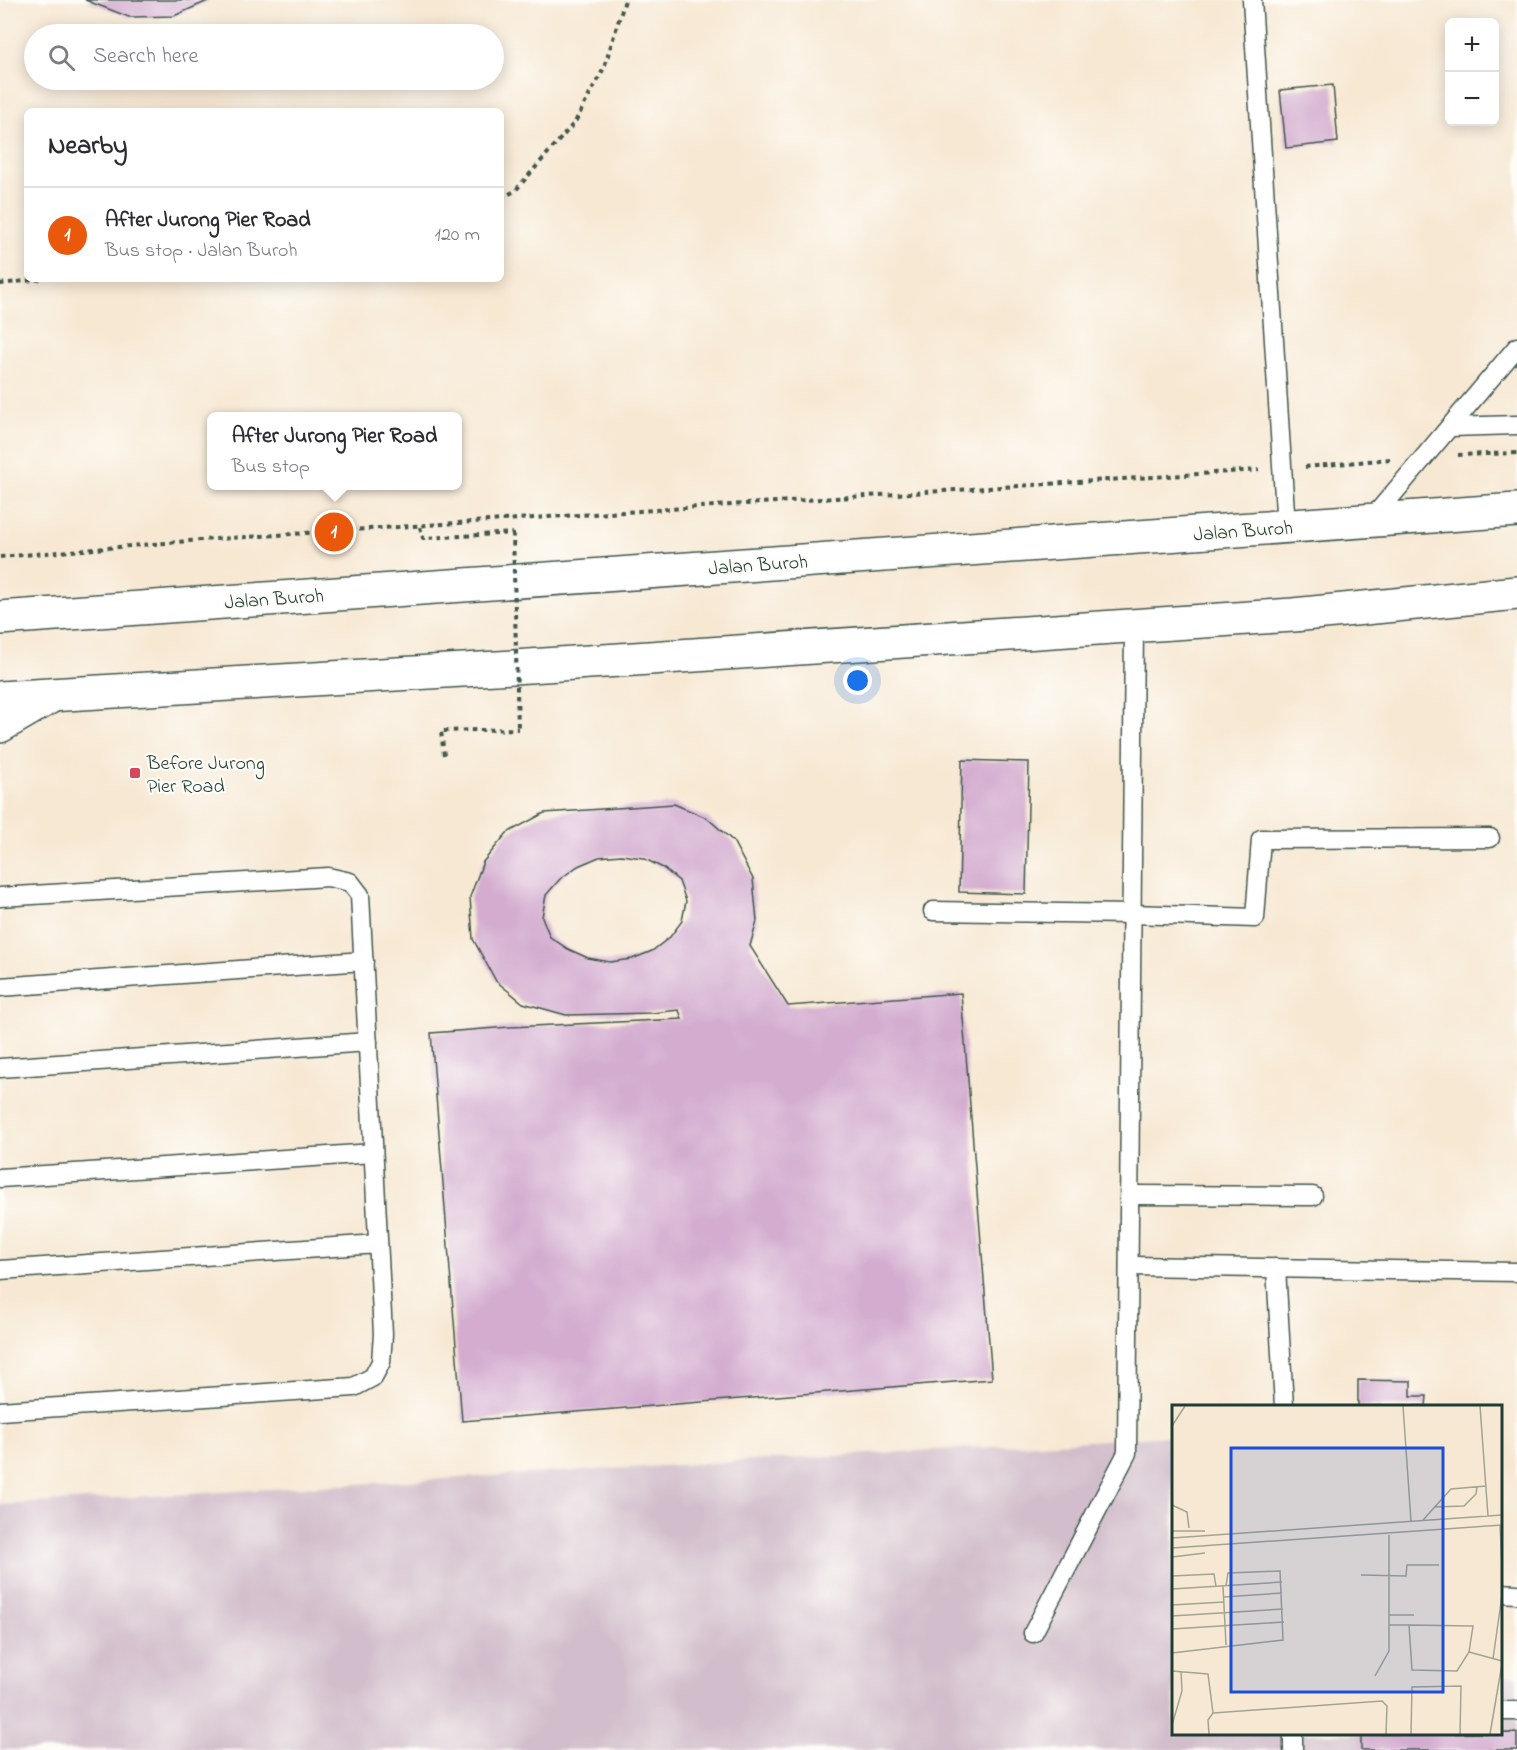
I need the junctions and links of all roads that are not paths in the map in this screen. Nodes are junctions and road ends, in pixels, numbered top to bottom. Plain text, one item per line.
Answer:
1 (1252, 0) edge
2 (1517, 347) edge
3 (1517, 425) edge
4 (1450, 427) junction
5 (1517, 510) edge
6 (1371, 520) junction
7 (1286, 527) junction
8 (1517, 593) edge
9 (8, 616) edge
10 (1134, 625) junction
11 (55, 694) junction
12 (0, 698) edge
13 (0, 726) edge
14 (1490, 838) dead end
15 (0, 897) edge
16 (933, 911) dead end
17 (1132, 914) junction
18 (364, 961) junction
19 (0, 987) edge
20 (368, 1042) junction
21 (0, 1068) edge
22 (373, 1153) junction
23 (0, 1178) edge
24 (1130, 1195) junction
25 (1312, 1196) dead end
26 (378, 1244) junction
27 (1129, 1266) junction
28 (1276, 1268) junction
29 (0, 1270) edge
30 (1517, 1272) edge
31 (1284, 1405) edge
32 (0, 1411) edge
33 (1502, 1593) edge
34 (1517, 1594) edge
35 (1033, 1633) dead end
36 (1517, 1711) edge
37 (1502, 1712) edge

1 - 7 lane
2 - 4 lane
3 - 4 lane
4 - 6 lane
5 - 6 highway, Jalan Buroh
6 - 7 highway, Jalan Buroh
7 - 9 highway, Jalan Buroh
8 - 10 highway
10 - 11 highway
10 - 17 lane
11 - 12 highway
11 - 13 highway
14 - 17 lane
15 - 18 lane
16 - 17 lane
17 - 24 lane
18 - 19 lane
18 - 20 lane
20 - 21 lane
20 - 22 lane
22 - 23 lane
22 - 26 lane
24 - 25 lane
24 - 27 lane
26 - 29 lane
26 - 32 lane
27 - 28 lane
27 - 35 lane
28 - 30 lane
28 - 31 lane
33 - 34 lane
36 - 37 lane

